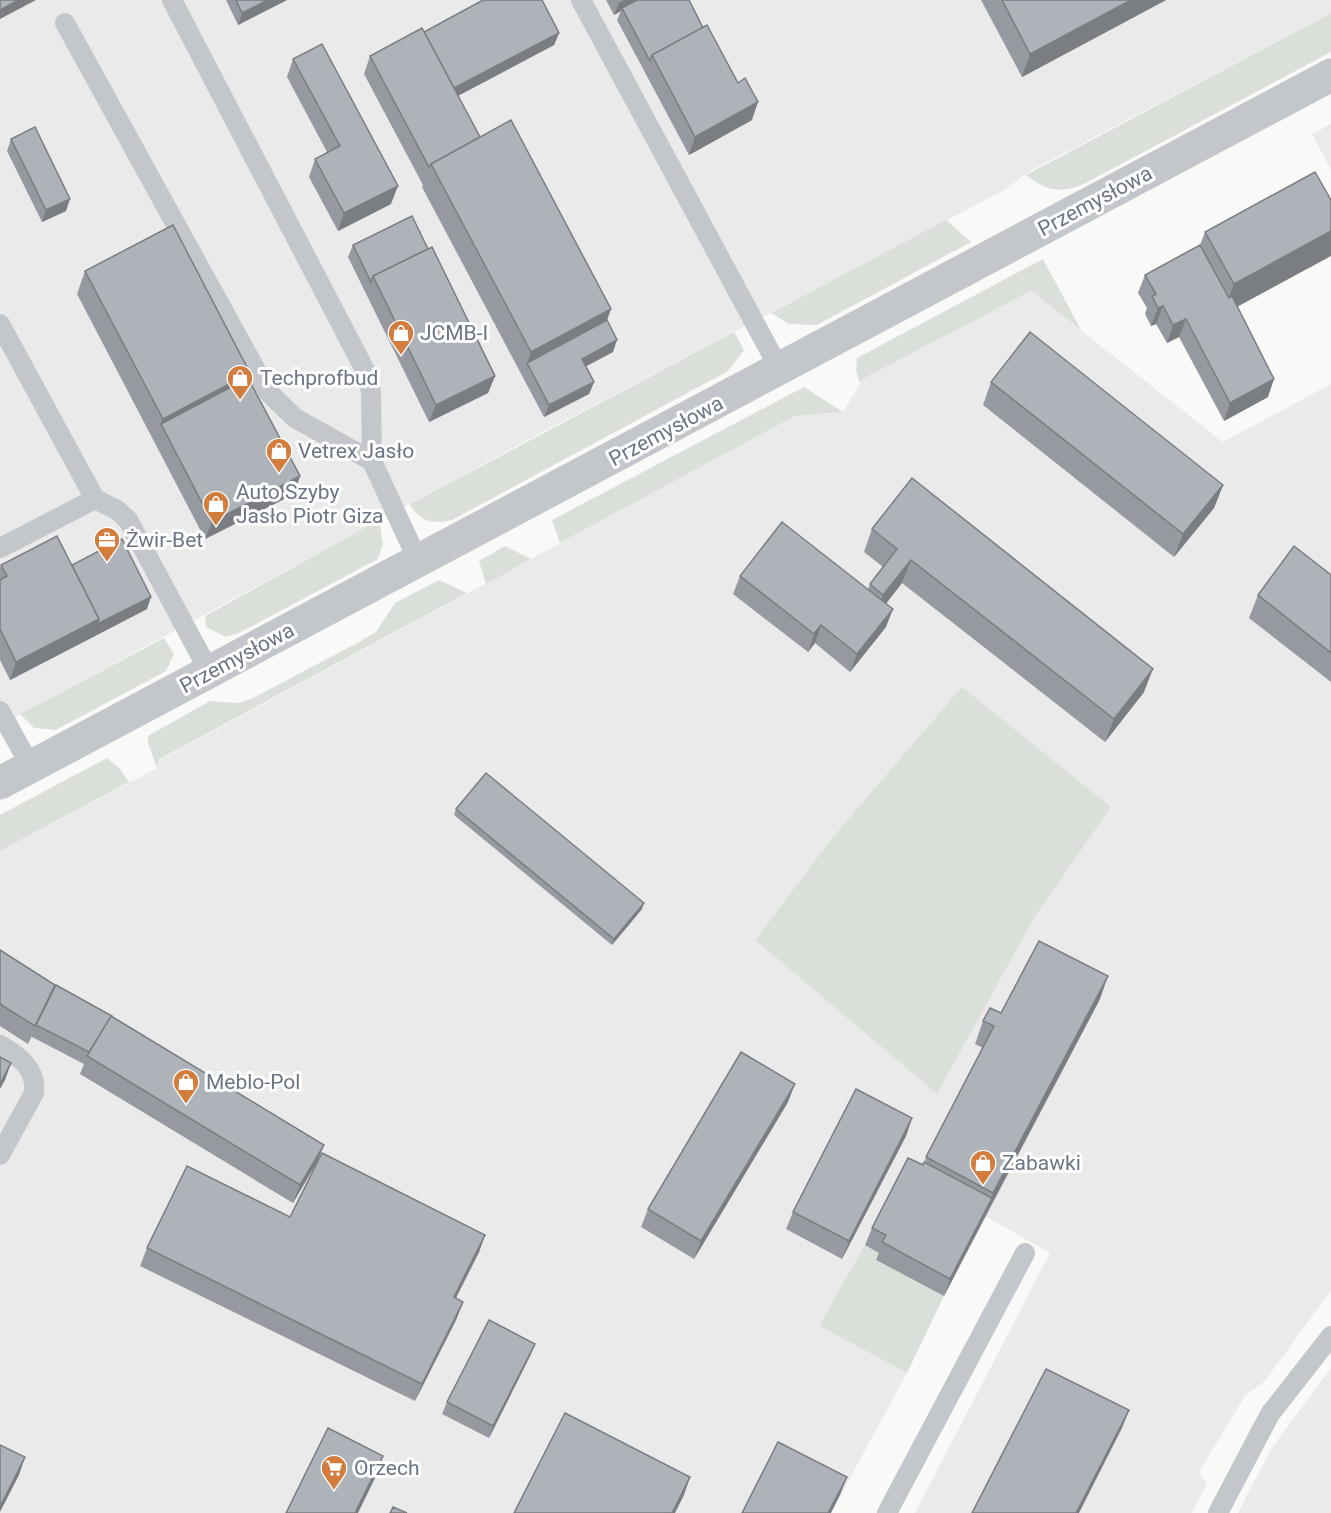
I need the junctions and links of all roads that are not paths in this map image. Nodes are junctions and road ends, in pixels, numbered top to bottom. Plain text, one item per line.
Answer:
1 (172, 0) edge
2 (581, 0) edge
3 (65, 22) dead end
4 (1331, 75) edge
5 (0, 324) edge
6 (780, 370) junction
7 (372, 461) junction
8 (95, 499) junction
9 (0, 548) edge
10 (419, 562) junction
11 (210, 672) junction
12 (0, 711) edge
13 (31, 767) junction
14 (0, 783) edge
15 (0, 1045) edge
16 (0, 1155) edge
17 (1025, 1253) dead end
18 (1331, 1336) edge
19 (887, 1513) edge
20 (1218, 1513) edge

1 - 7 lane
2 - 6 lane
3 - 7 lane
4 - 6 street, Przemysłowa
5 - 8 lane
6 - 10 street, Przemysłowa
7 - 10 lane
8 - 9 lane
8 - 11 lane
10 - 11 street, Przemysłowa
11 - 13 street, Przemysłowa
12 - 13 lane
13 - 14 street, Przemysłowa
15 - 16 lane
17 - 19 lane
18 - 20 lane

